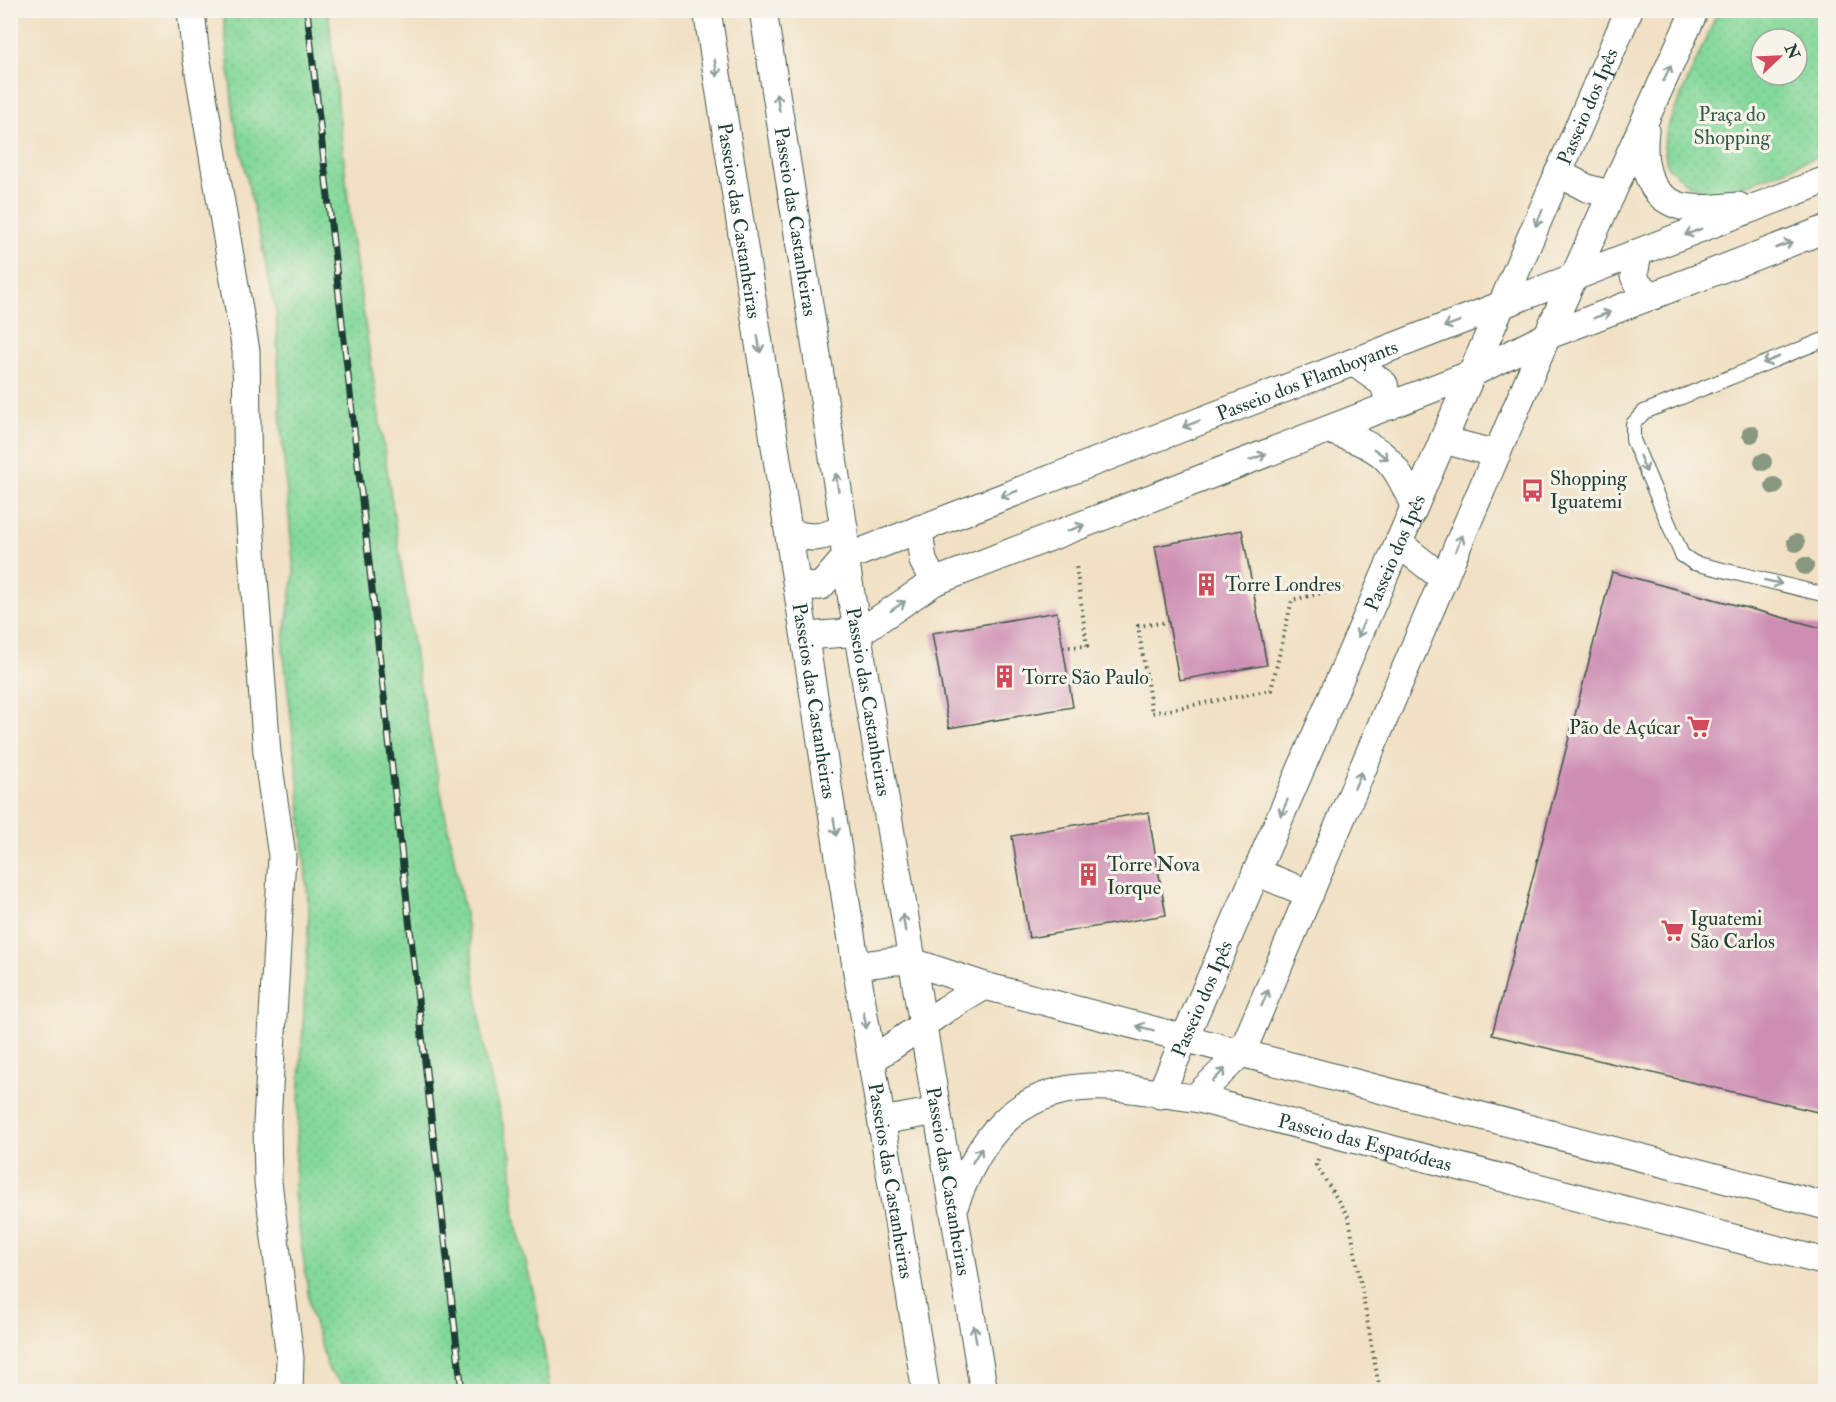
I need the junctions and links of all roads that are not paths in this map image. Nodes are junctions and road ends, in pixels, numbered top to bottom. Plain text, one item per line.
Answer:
1 (191, 10) edge
2 (707, 10) edge
3 (764, 10) edge
4 (1629, 10) edge
5 (1695, 10) edge
6 (1647, 117) junction
7 (1558, 173) junction
8 (1826, 180) edge
9 (1611, 195) junction
10 (1761, 205) junction
11 (1826, 229) edge
12 (1638, 253) junction
13 (1575, 275) junction
14 (1653, 296) junction
15 (1501, 305) junction
16 (1547, 336) junction
17 (1826, 339) edge
18 (1353, 362) junction
19 (1471, 374) junction
20 (1390, 406) junction
21 (1329, 430) junction
22 (1443, 440) junction
23 (1497, 454) junction
24 (1414, 506) junction
25 (844, 528) junction
26 (919, 529) junction
27 (789, 532) junction
28 (1398, 543) junction
29 (845, 558) junction
30 (1444, 579) junction
31 (934, 582) junction
32 (798, 587) junction
33 (1826, 595) edge
34 (860, 632) junction
35 (806, 636) junction
36 (1256, 872) junction
37 (1310, 894) junction
38 (910, 961) junction
39 (856, 966) junction
40 (985, 986) junction
41 (922, 1026) junction
42 (1184, 1039) junction
43 (1242, 1052) junction
44 (872, 1060) junction
45 (1160, 1095) junction
46 (1195, 1098) junction
47 (937, 1111) junction
48 (882, 1121) junction
49 (1826, 1206) edge
50 (953, 1209) junction
51 (1826, 1262) edge
52 (289, 1392) edge
53 (926, 1392) edge
54 (984, 1392) edge

1 - 52 street
2 -> 27 street, Passeios das Castanheiras
25 -> 3 street, Passeio das Castanheiras
4 - 7 street, Passeio dos Ipês
6 -> 5 street
6 - 9 street
6 - 10 street
7 - 9 street
7 -> 15 street, Passeio dos Ipês
8 - 10 street, Passeio dos Flamboyants
9 - 13 street
10 -> 12 street, Passeio dos Flamboyants
14 -> 11 street
12 - 13 street, Passeio dos Flamboyants
12 - 14 street
13 - 15 street, Passeio dos Flamboyants
13 - 16 street
16 -> 14 street
15 -> 18 street, Passeio dos Flamboyants
15 - 19 street, Passeio dos Ipês
16 - 19 street
16 - 23 street
17 -> 33 lane
18 - 20 street
18 -> 26 street, Passeio dos Flamboyants
19 - 20 street
19 - 22 street, Passeio dos Ipês
20 - 21 street
21 -> 24 street
31 -> 21 street
22 - 23 street
22 - 24 street, Passeio dos Ipês
30 -> 23 street
24 - 28 street, Passeio dos Ipês
25 - 27 street
25 - 29 street, Passeio das Castanheiras
26 - 29 street, Passeio dos Flamboyants
26 - 31 street
27 - 32 street, Passeios das Castanheiras
28 - 30 street
28 -> 36 street, Passeio dos Ipês
29 - 32 street, Passeio dos Flamboyants
29 - 34 street, Passeio das Castanheiras
37 -> 30 street
34 -> 31 street
32 - 35 street, Passeios das Castanheiras
34 - 35 street
38 -> 34 street, Passeio das Castanheiras
35 -> 39 street, Passeios das Castanheiras
36 - 37 street
36 - 42 street, Passeio dos Ipês
43 -> 37 street
38 - 39 street
38 - 40 street
38 - 41 street, Passeio das Castanheiras
39 -> 44 street, Passeios das Castanheiras
40 - 41 street
42 -> 40 street
41 - 44 street
41 - 47 street, Passeio das Castanheiras
42 - 43 street
42 - 45 street, Passeio dos Ipês
46 -> 43 street
43 - 49 street
44 - 48 street, Passeios das Castanheiras
45 - 46 street, Passeio das Espatódeas
50 -> 45 street, Passeio das Espatódeas
46 - 51 street, Passeio das Espatódeas
47 - 48 street
47 - 50 street, Passeio das Castanheiras
48 - 53 street, Passeios das Castanheiras
54 -> 50 street, Passeio das Castanheiras

